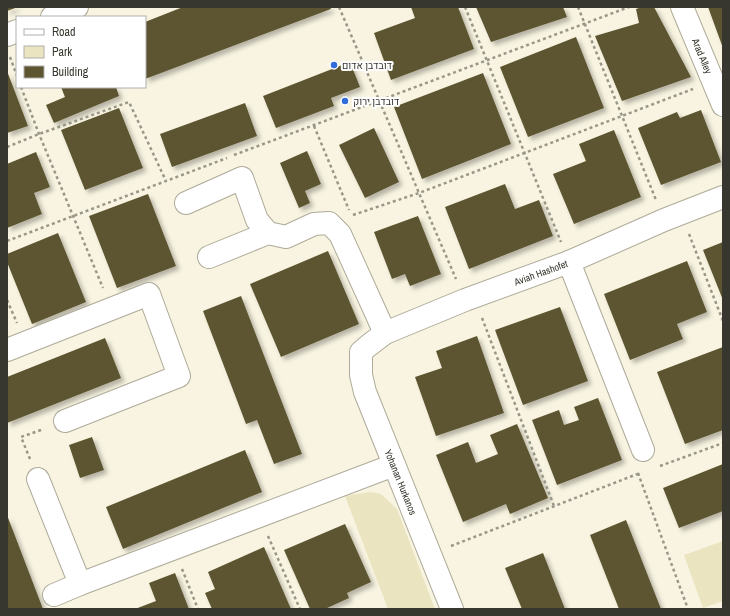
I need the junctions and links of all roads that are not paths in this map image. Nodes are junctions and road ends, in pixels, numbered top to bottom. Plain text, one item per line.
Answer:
1 (77, 7) edge
2 (682, 7) edge
3 (54, 16) edge
4 (16, 33) edge
5 (8, 45) edge
6 (723, 105) edge
7 (723, 197) edge
8 (186, 204) dead end
9 (268, 233) junction
10 (210, 257) dead end
11 (569, 262) junction
12 (384, 333) junction
13 (7, 350) edge
14 (361, 352) joint
15 (65, 421) road end
16 (643, 450) road end
17 (394, 465) junction
18 (38, 479) road end
19 (80, 584) junction
20 (54, 595) dead end
21 (452, 609) edge

1 - 3 street
2 - 6 street, Arad Alley
4 - 5 street
7 - 11 street, Aviah Hashofet
8 - 9 street
9 - 10 street
9 - 12 street
11 - 12 street, Aviah Hashofet
11 - 16 street
12 - 14 street, Aviah Hashofet
13 - 15 street
14 - 17 street, Yohanan Hurkanos
17 - 19 street
17 - 21 street, Yohanan Hurkanos
18 - 19 street
19 - 20 street

